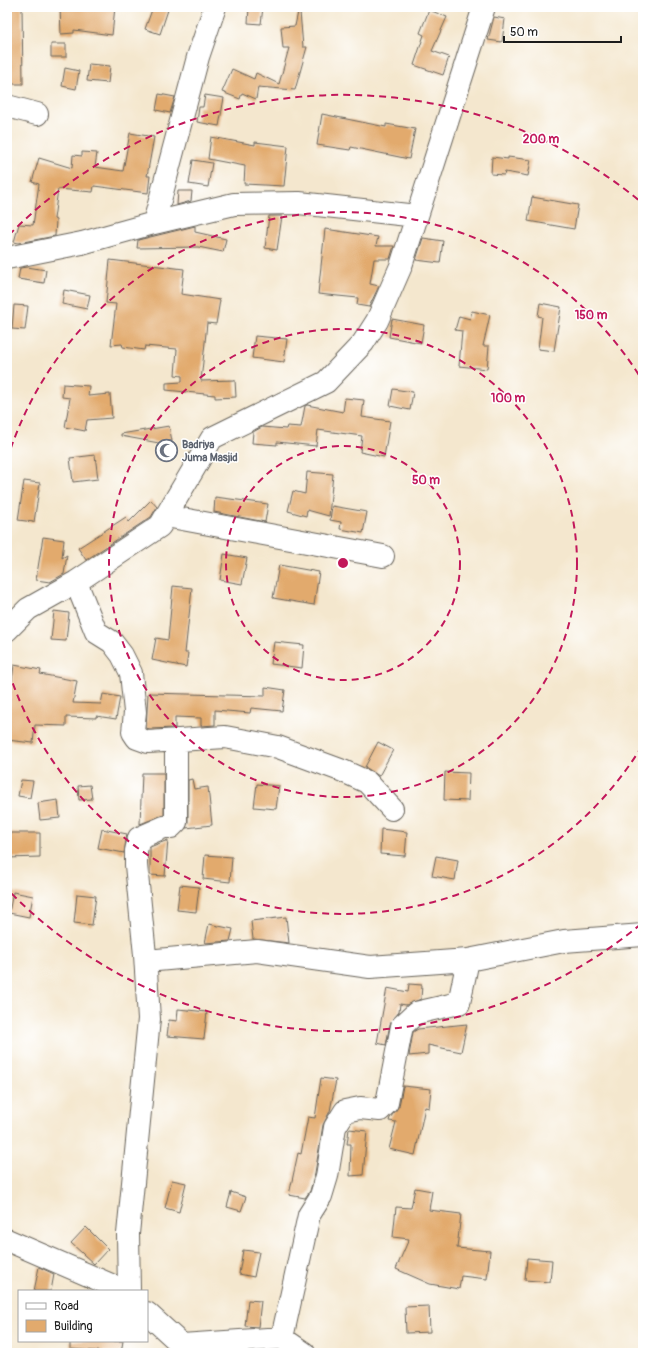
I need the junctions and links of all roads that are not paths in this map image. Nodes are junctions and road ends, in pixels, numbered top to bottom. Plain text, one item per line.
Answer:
1 (215, 7) edge
2 (484, 7) edge
3 (7, 106) edge
4 (37, 114) dead end
5 (417, 216) junction
6 (154, 223) junction
7 (7, 258) edge
8 (166, 516) junction
9 (383, 556) dead end
10 (76, 582) junction
11 (7, 630) edge
12 (176, 740) junction
13 (392, 809) dead end
14 (643, 935) edge
15 (468, 960) junction
16 (146, 961) junction
17 (7, 1240) edge
18 (123, 1290) edge
19 (129, 1290) edge
20 (148, 1314) edge
21 (282, 1338) junction
22 (304, 1353) edge

1 - 6 street
2 - 5 street
3 - 4 street
5 - 6 street
5 - 8 street
6 - 7 street
8 - 9 street
8 - 10 street
10 - 11 street
10 - 12 street
12 - 13 street
12 - 16 street
14 - 15 street
15 - 16 street
15 - 21 street
16 - 19 street
17 - 18 street
20 - 21 street
21 - 22 street

